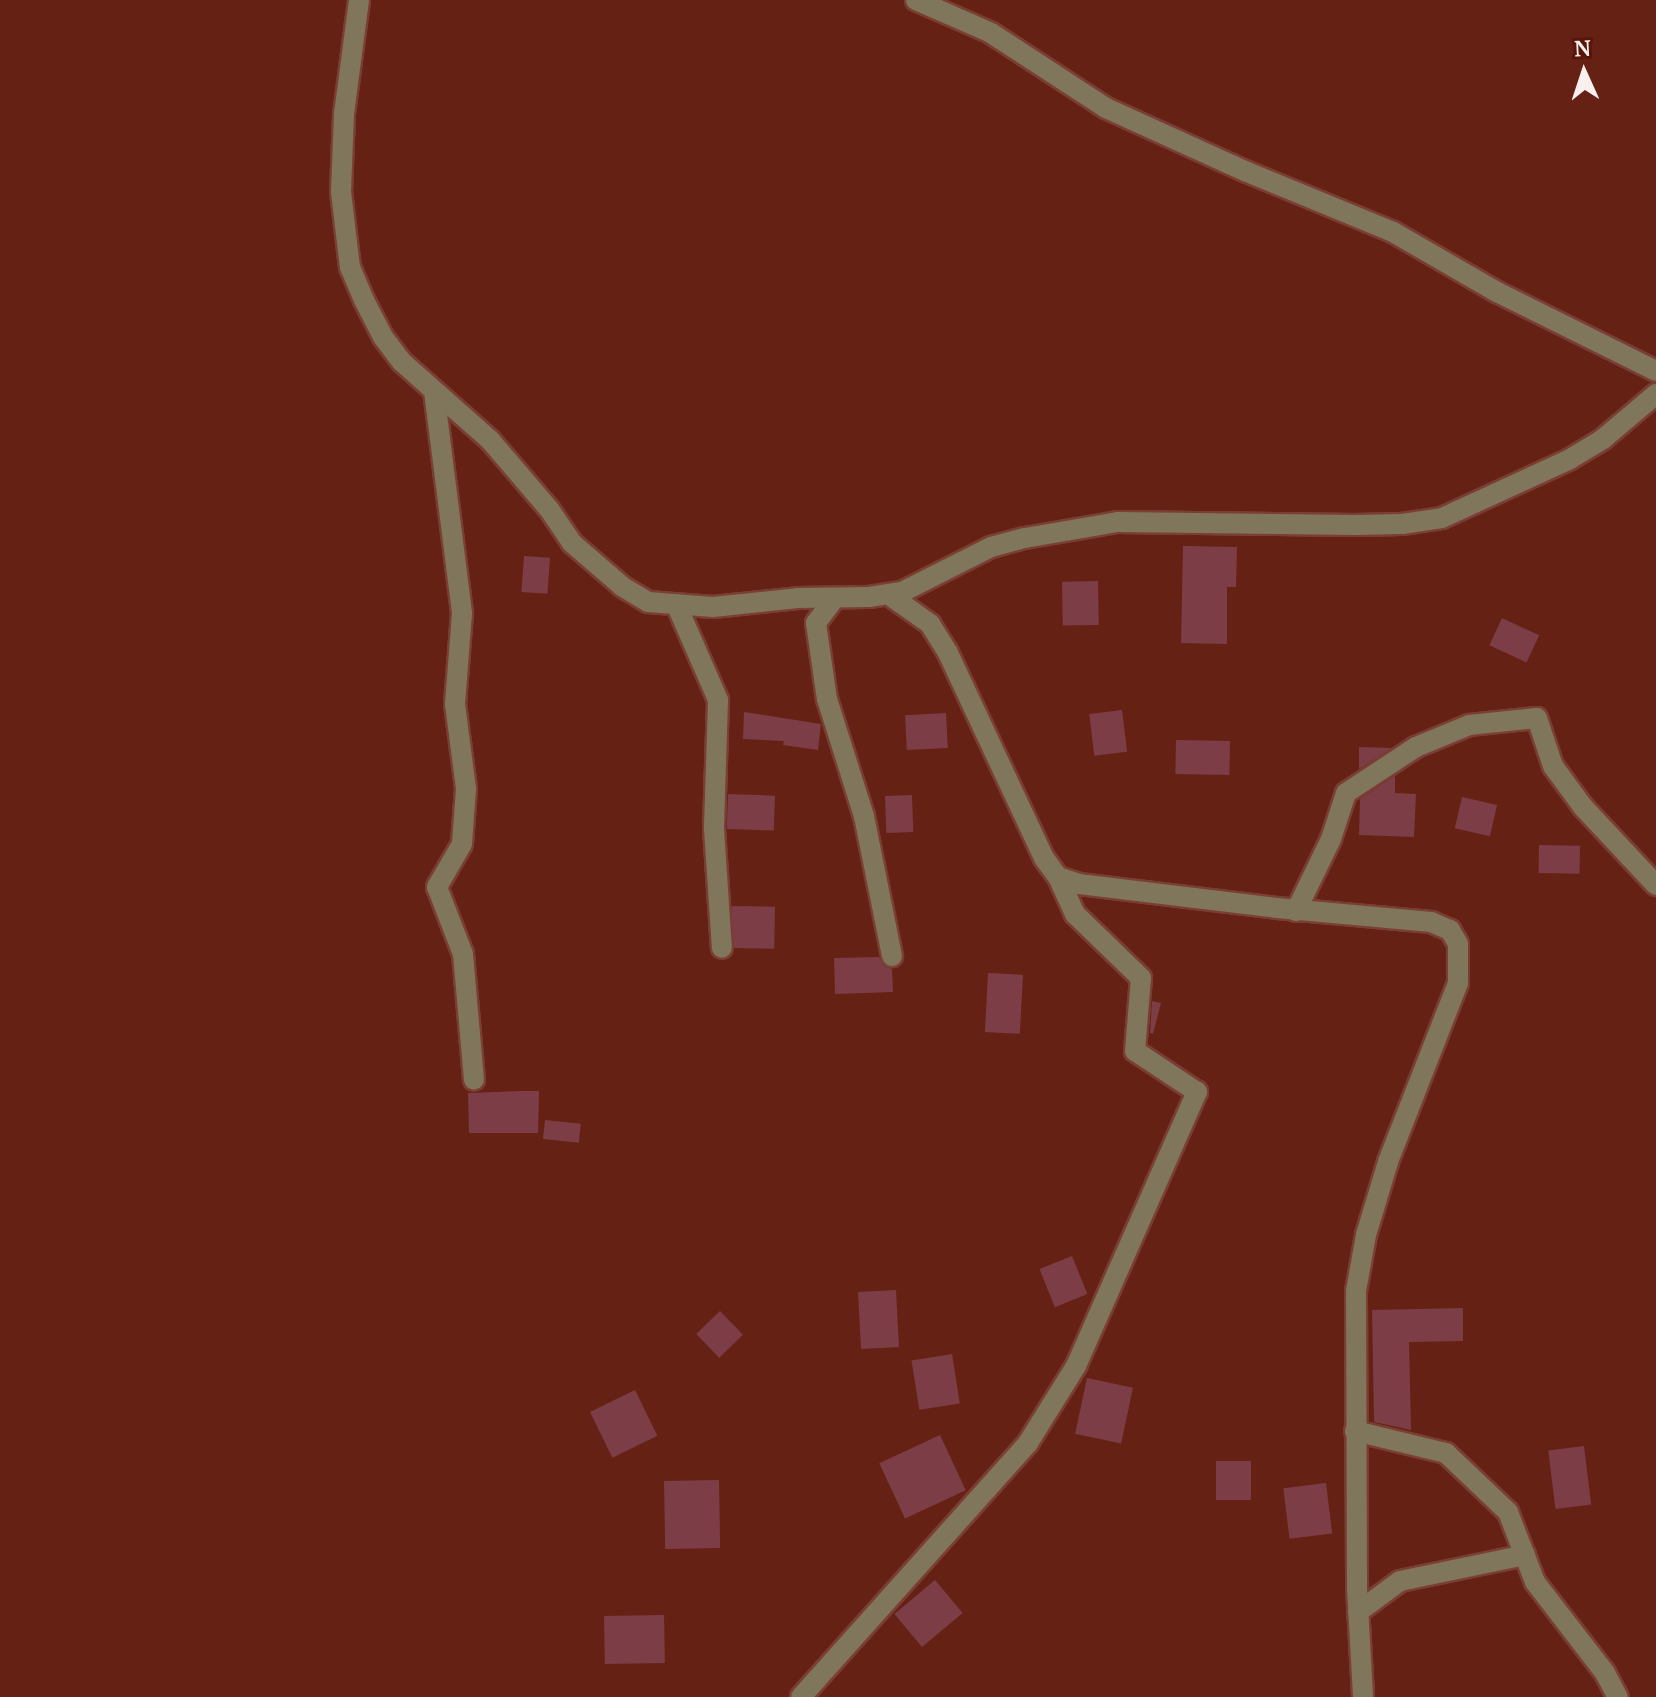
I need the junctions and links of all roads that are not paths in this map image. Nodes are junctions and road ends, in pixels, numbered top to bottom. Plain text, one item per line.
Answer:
1 (359, 0) edge
2 (916, 0) edge
3 (1656, 371) edge
4 (434, 391) junction
5 (1656, 394) edge
6 (888, 594) junction
7 (834, 599) junction
8 (677, 606) junction
9 (1058, 877) junction
10 (1656, 885) edge
11 (1296, 911) junction
12 (722, 948) dead end
13 (892, 956) dead end
14 (474, 1080) dead end
15 (1355, 1431) junction
16 (1525, 1555) junction
17 (1358, 1612) junction
18 (801, 1697) edge
19 (1363, 1697) edge
20 (1618, 1697) edge

1 - 4 street
2 - 3 street
4 - 8 street
4 - 14 street
5 - 6 street
6 - 7 street
6 - 9 street
7 - 8 street
7 - 13 street
8 - 12 street
9 - 11 street
9 - 18 street
10 - 11 street
11 - 15 street
15 - 16 street
15 - 17 street
16 - 17 street
16 - 20 street
17 - 19 street

